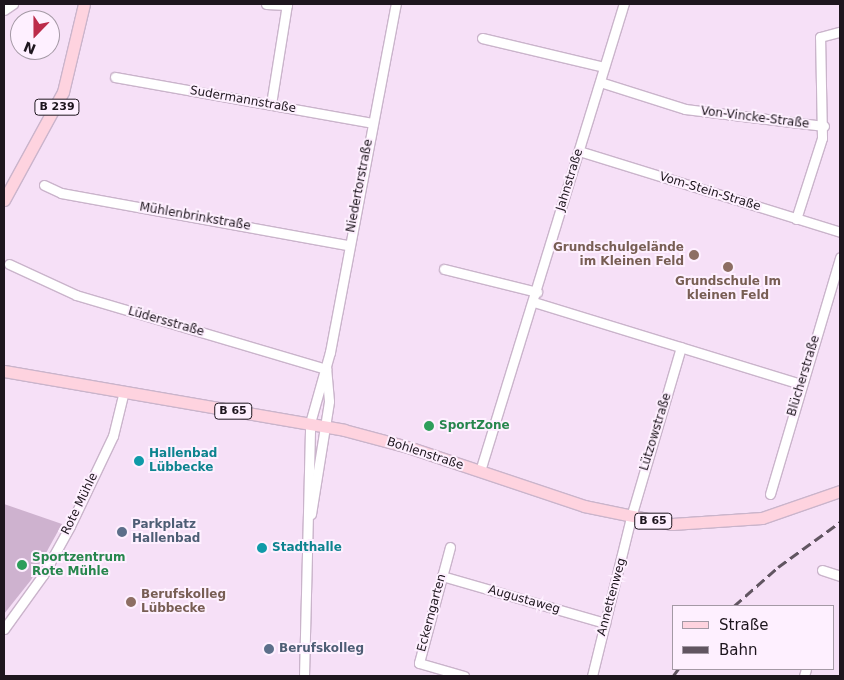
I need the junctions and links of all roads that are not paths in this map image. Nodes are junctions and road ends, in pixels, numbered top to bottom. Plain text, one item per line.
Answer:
1 (13, 4) edge
2 (84, 4) edge
3 (266, 4) edge
4 (287, 4) edge
5 (396, 4) edge
6 (624, 4) edge
7 (4, 10) edge
8 (839, 32) dead end
9 (482, 38) dead end
10 (604, 67) junction
11 (115, 77) dead end
12 (600, 82) junction
13 (271, 104) junction
14 (372, 123) junction
15 (824, 126) junction
16 (579, 151) junction
17 (44, 184) dead end
18 (4, 200) edge
19 (796, 218) junction
20 (840, 232) edge
21 (348, 244) junction
22 (840, 257) edge
23 (9, 264) dead end
24 (444, 269) dead end
25 (537, 292) junction
26 (534, 302) junction
27 (681, 347) junction
28 (326, 369) junction
29 (4, 371) edge
30 (801, 384) junction
31 (123, 395) junction
32 (310, 423) junction
33 (325, 426) junction
34 (480, 471) junction
35 (840, 491) edge
36 (770, 494) dead end
37 (310, 516) junction
38 (631, 517) junction
39 (450, 547) dead end
40 (822, 570) dead end
41 (442, 576) junction
42 (840, 576) edge
43 (605, 623) junction
44 (4, 629) edge
45 (304, 676) edge
46 (464, 676) edge
47 (592, 676) edge

1 - 7 street
2 - 18 main road, B 239
3 - 4 street
4 - 13 street
5 - 14 street, Niedertorstraße
6 - 10 street, Jahnstraße
8 - 15 street
9 - 10 street
10 - 12 street, Jahnstraße
11 - 13 street, Sudermannstraße
12 - 15 street, Von-Vincke-Straße
12 - 16 street, Jahnstraße
13 - 14 street, Sudermannstraße
14 - 21 street, Niedertorstraße
15 - 19 street
16 - 19 street, Vom-Stein-Straße
16 - 25 street, Jahnstraße
17 - 21 street, Mühlenbrinkstraße
19 - 20 street, Vom-Stein-Straße
21 - 28 street, Niedertorstraße
22 - 30 street, Blücherstraße
23 - 28 street, Lüdersstraße
24 - 25 street
25 - 26 street, Jahnstraße
26 - 27 street
26 - 34 street, Jahnstraße
27 - 30 street
27 - 38 street, Lützowstraße
28 - 32 street, Niedertorstraße
28 - 33 street, Niedertorstraße
29 - 31 main road, Bohlenstraße / B 65
30 - 36 street, Blücherstraße
31 - 32 main road, Bohlenstraße / B 65
31 - 44 street, Rote Mühle
32 - 33 main road, Bohlenstraße
32 - 37 street, Niedertorstraße
33 - 34 main road, Bohlenstraße / B 65
33 - 37 street, Niedertorstraße
34 - 38 main road, Bohlenstraße / B 65
35 - 38 main road, Bohlenstraße / B 65
37 - 45 street
38 - 43 street, Annettenweg
39 - 41 street, Eckerngarten
40 - 42 street
41 - 43 street, Augustaweg
41 - 46 street, Eckerngarten
43 - 47 street, Annettenweg

